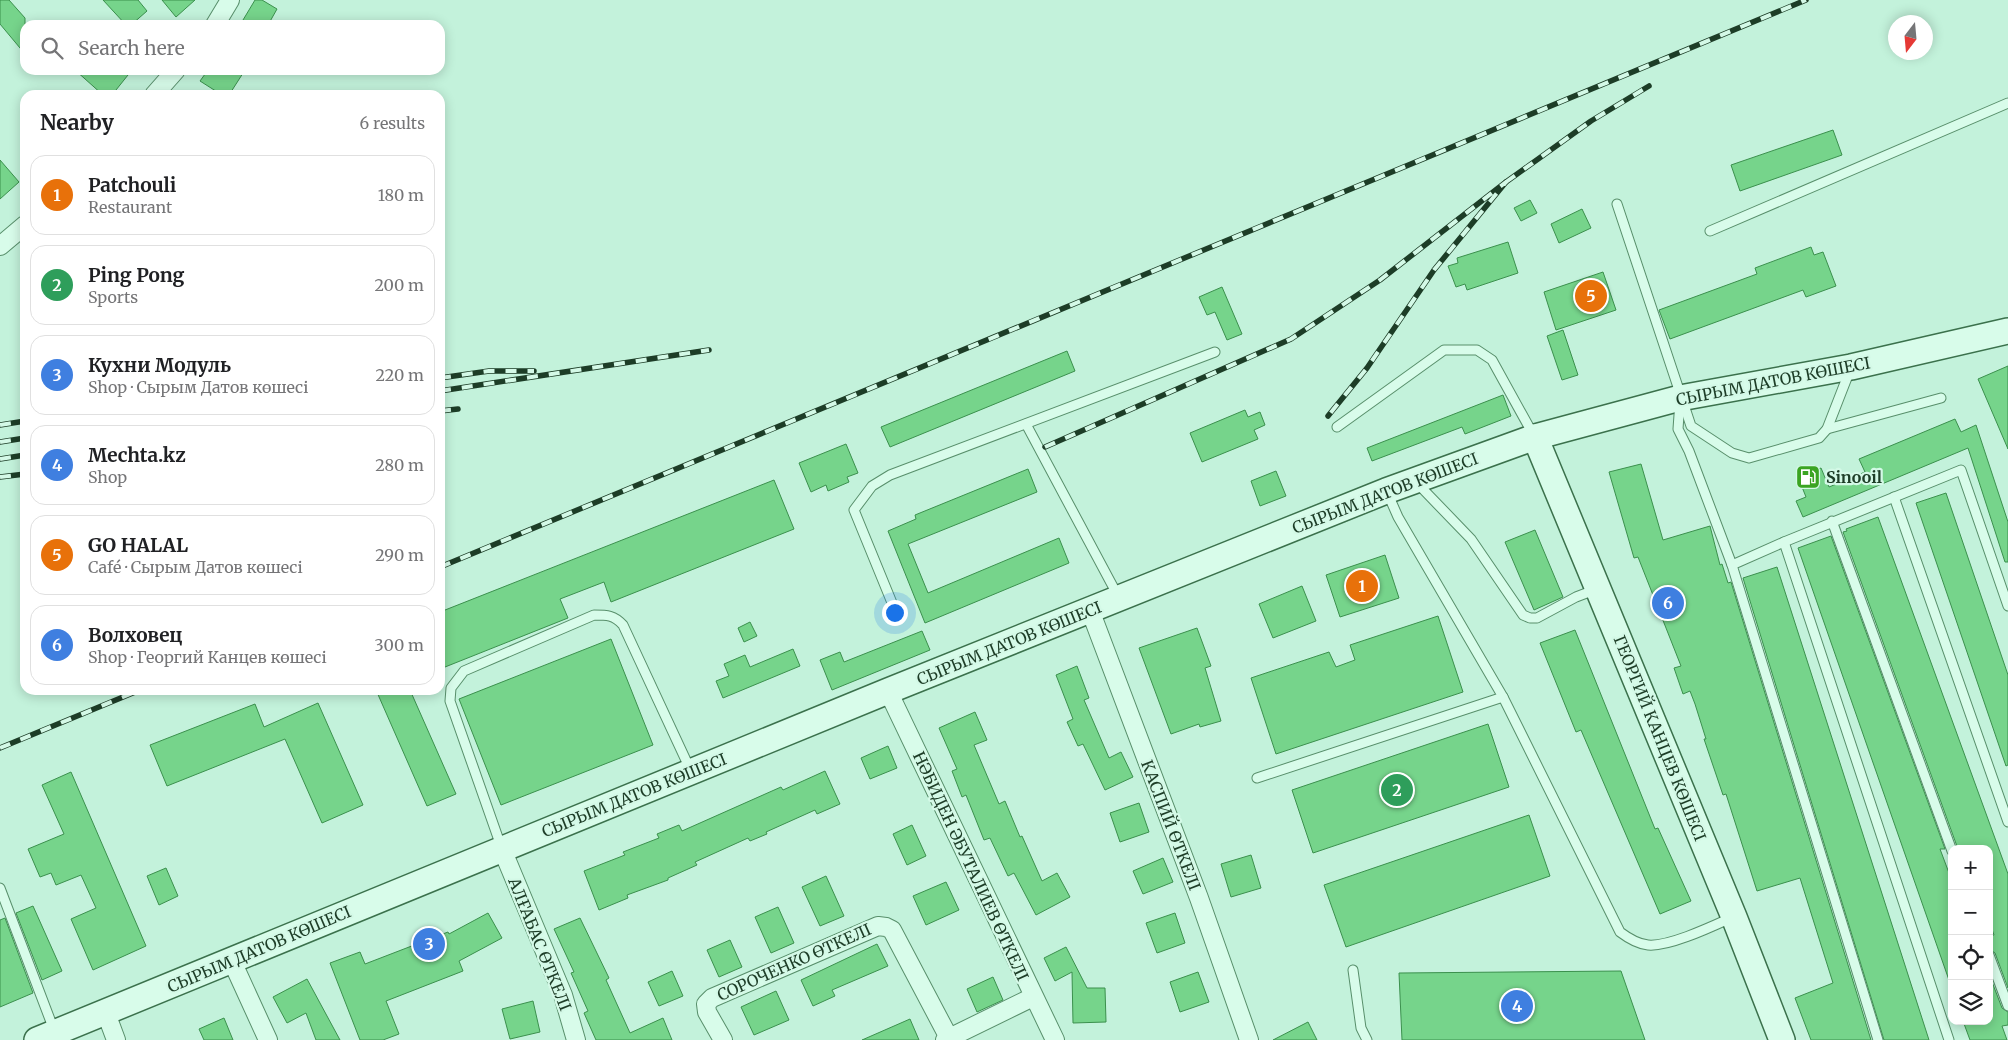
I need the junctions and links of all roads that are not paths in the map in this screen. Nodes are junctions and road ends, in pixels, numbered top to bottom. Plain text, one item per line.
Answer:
1 (230, 0) edge
2 (218, 20) edge
3 (172, 75) edge
4 (158, 90) edge
5 (2008, 103) edge
6 (1617, 204) dead end
7 (20, 229) edge
8 (1710, 231) dead end
9 (0, 246) edge
10 (2008, 331) edge
11 (1215, 352) dead end
12 (1851, 367) junction
13 (1680, 398) junction
14 (1941, 398) dead end
15 (1026, 424) junction
16 (1338, 427) dead end
17 (1827, 429) junction
18 (1535, 437) junction
19 (1415, 481) junction
20 (1386, 491) junction
21 (1894, 497) junction
22 (1832, 521) junction
23 (1784, 542) junction
24 (1732, 565) junction
25 (1598, 589) junction
26 (1119, 598) junction
27 (2008, 606) edge
28 (1090, 610) junction
29 (897, 615) dead end
30 (888, 691) junction
31 (1503, 697) junction
32 (691, 772) junction
33 (1257, 778) dead end
34 (2008, 822) edge
35 (1950, 845) edge
36 (502, 849) junction
37 (0, 888) edge
38 (1734, 917) junction
39 (231, 959) junction
40 (1993, 966) edge
41 (1353, 970) dead end
42 (1033, 997) junction
43 (2008, 1006) edge
44 (106, 1013) junction
45 (46, 1036) edge
46 (947, 1039) edge
47 (116, 1040) edge
48 (268, 1040) edge
49 (576, 1040) edge
50 (723, 1040) edge
51 (1055, 1040) edge
52 (1250, 1040) edge
53 (1366, 1040) edge
54 (1782, 1040) edge
55 (1878, 1040) edge
56 (1949, 1040) edge

1 - 2 street
3 - 4 street
5 - 8 lane
6 - 13 lane
7 - 9 street
10 - 12 main road, СЫРЫМ ДАТОВ КӨШЕСІ
11 - 15 lane
12 - 13 main road, СЫРЫМ ДАТОВ КӨШЕСІ
12 - 17 lane
13 - 17 lane
13 - 18 main road, СЫРЫМ ДАТОВ КӨШЕСІ
13 - 24 lane
14 - 17 lane
15 - 26 lane
15 - 29 lane
16 - 18 lane
18 - 19 main road, СЫРЫМ ДАТОВ КӨШЕСІ
18 - 25 main road, ГЕОРГИЙ КАНЦЕВ КӨШЕСІ
19 - 20 main road, СЫРЫМ ДАТОВ КӨШЕСІ
19 - 25 lane
20 - 26 main road, СЫРЫМ ДАТОВ КӨШЕСІ
20 - 31 lane
21 - 22 lane
21 - 27 lane
21 - 34 lane
22 - 23 lane
22 - 35 lane
23 - 24 lane
23 - 56 lane
24 - 55 lane
25 - 38 main road, ГЕОРГИЙ КАНЦЕВ КӨШЕСІ
26 - 28 main road, СЫРЫМ ДАТОВ КӨШЕСІ
28 - 30 main road, СЫРЫМ ДАТОВ КӨШЕСІ
28 - 52 street, КАСПИЙ ӨТКЕЛІ
30 - 32 main road, СЫРЫМ ДАТОВ КӨШЕСІ
30 - 42 street, НӘБИДЕН ӘБУТАЛИЕВ ӨТКЕЛІ
31 - 33 lane
31 - 38 lane
32 - 36 main road, СЫРЫМ ДАТОВ КӨШЕСІ
32 - 36 lane
36 - 39 main road, СЫРЫМ ДАТОВ КӨШЕСІ
36 - 49 street, АЛҒАБАС ӨТКЕЛІ
37 - 45 lane
38 - 54 main road, ГЕОРГИЙ КАНЦЕВ КӨШЕСІ
39 - 44 main road, СЫРЫМ ДАТОВ КӨШЕСІ
39 - 48 street
40 - 43 lane
41 - 53 lane
42 - 46 street
42 - 51 street, НӘБИДЕН ӘБУТАЛИЕВ ӨТКЕЛІ
44 - 45 main road, СЫРЫМ ДАТОВ КӨШЕСІ
44 - 47 street
46 - 50 street, СОРОЧЕНКО ӨТКЕЛІ

